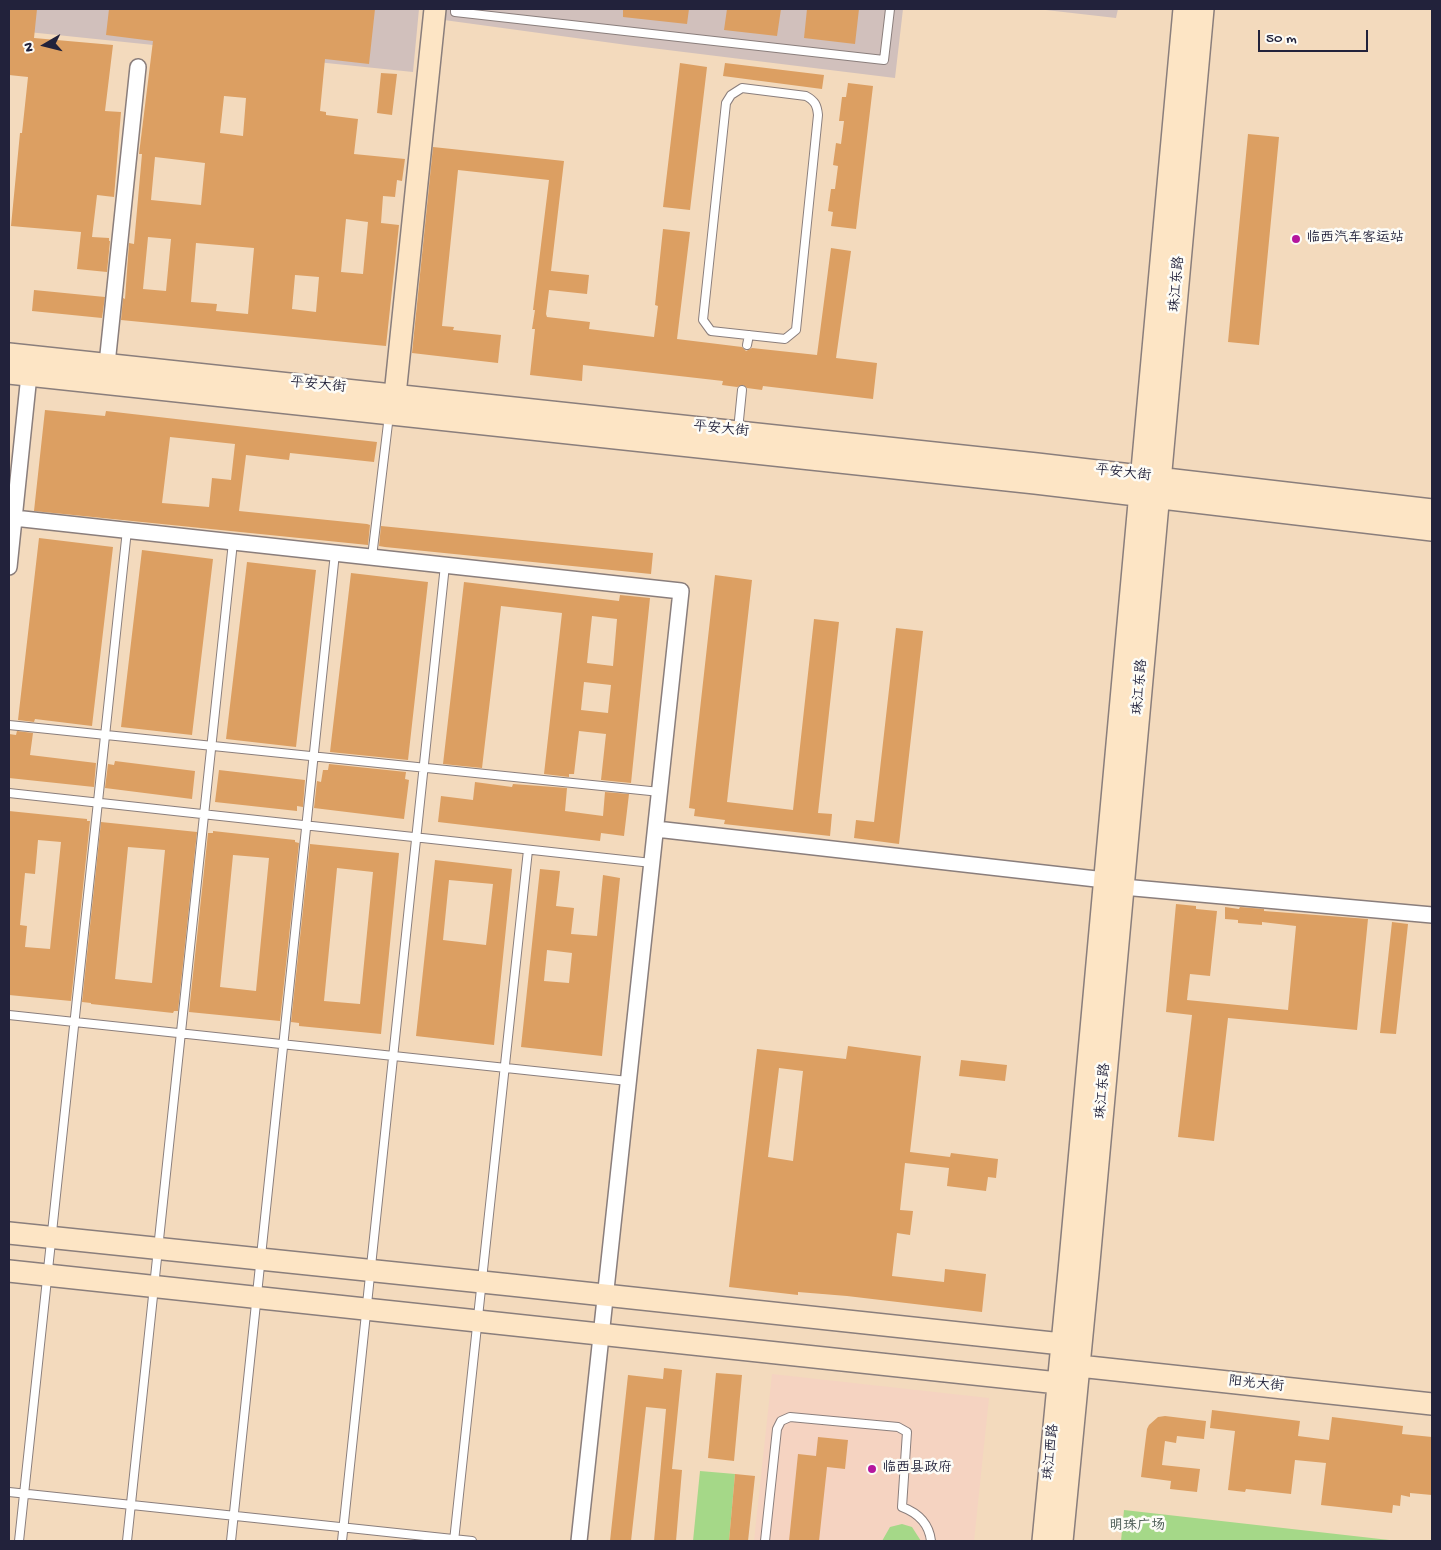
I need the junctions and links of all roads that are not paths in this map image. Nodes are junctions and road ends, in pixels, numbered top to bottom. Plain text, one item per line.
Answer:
1 (434, 9) edge
2 (455, 9) edge
3 (890, 9) edge
4 (1184, 9) edge
5 (1203, 9) edge
6 (138, 67) dead end
7 (749, 334) junction
8 (747, 345) dead end
9 (9, 354) edge
10 (107, 364) junction
11 (19, 374) edge
12 (742, 390) dead end
13 (392, 404) junction
14 (738, 432) junction
15 (1148, 487) junction
16 (1432, 510) edge
17 (14, 518) junction
18 (127, 530) junction
19 (1432, 530) edge
20 (233, 542) junction
21 (335, 553) junction
22 (372, 557) junction
23 (445, 565) junction
24 (9, 567) edge
25 (9, 725) edge
26 (106, 735) junction
27 (211, 746) junction
28 (313, 757) junction
29 (424, 768) junction
30 (660, 792) junction
31 (9, 793) edge
32 (98, 803) junction
33 (204, 814) junction
34 (306, 826) junction
35 (656, 829) junction
36 (416, 838) junction
37 (528, 850) junction
38 (652, 863) junction
39 (1114, 883) junction
40 (1432, 915) edge
41 (9, 1015) edge
42 (75, 1022) junction
43 (181, 1033) junction
44 (283, 1044) junction
45 (393, 1056) junction
46 (505, 1068) junction
47 (628, 1081) junction
48 (9, 1233) edge
49 (52, 1238) junction
50 (158, 1249) junction
51 (261, 1259) junction
52 (370, 1270) junction
53 (9, 1271) edge
54 (47, 1276) junction
55 (482, 1282) junction
56 (154, 1287) junction
57 (606, 1295) junction
58 (257, 1298) junction
59 (366, 1310) junction
60 (478, 1322) junction
61 (601, 1335) junction
62 (1065, 1364) junction
63 (1432, 1404) edge
64 (9, 1492) edge
65 (24, 1493) junction
66 (131, 1505) junction
67 (234, 1516) junction
68 (343, 1528) junction
69 (455, 1540) edge
70 (19, 1541) edge
71 (127, 1541) edge
72 (231, 1541) edge
73 (342, 1541) edge
74 (472, 1541) edge
75 (579, 1541) edge
76 (765, 1541) edge
77 (931, 1541) edge
78 (1043, 1541) edge
79 (1062, 1541) edge

1 - 13 main road
2 - 3 lane
4 - 15 main road, 珠江东路
5 - 15 main road, 珠江东路
6 - 10 street
7 - 7 lane
7 - 8 lane
9 - 10 main road, 平安大街
10 - 13 main road, 平安大街
11 - 13 main road, 平安大街
11 - 17 street
12 - 14 lane
13 - 14 main road, 平安大街
13 - 15 main road, 平安大街
13 - 22 lane
14 - 15 main road, 平安大街
15 - 16 main road, 平安大街
15 - 19 main road, 平安大街
15 - 39 main road
17 - 18 street
17 - 24 street
18 - 20 street
18 - 26 lane
20 - 21 street
20 - 27 lane
21 - 22 street
21 - 28 lane
22 - 23 street
23 - 29 lane
23 - 30 street
25 - 26 lane
26 - 27 lane
26 - 32 lane
27 - 28 lane
27 - 33 lane
28 - 29 lane
28 - 34 lane
29 - 30 lane
29 - 36 lane
30 - 35 street
31 - 32 lane
32 - 33 lane
32 - 42 lane
33 - 34 lane
33 - 43 lane
34 - 36 lane
34 - 44 lane
35 - 38 street
35 - 39 street
36 - 37 lane
36 - 45 lane
37 - 38 lane
37 - 46 lane
38 - 47 street
39 - 40 street
39 - 62 main road, 珠江东路
39 - 62 main road
41 - 42 lane
42 - 43 lane
42 - 49 lane
43 - 44 lane
43 - 50 lane
44 - 45 lane
44 - 51 lane
45 - 46 lane
45 - 52 lane
46 - 47 lane
46 - 55 lane
47 - 57 street
48 - 49 main road
49 - 50 main road
49 - 54 lane
50 - 51 main road
50 - 56 lane
51 - 52 main road
51 - 58 lane
52 - 55 main road
52 - 59 lane
53 - 54 main road
54 - 56 main road
54 - 65 lane
55 - 57 main road
55 - 60 lane
56 - 58 main road
56 - 66 lane
57 - 61 street
57 - 62 main road
58 - 59 main road
58 - 67 lane
59 - 60 main road
59 - 68 lane
60 - 61 main road
60 - 69 lane
61 - 62 main road
61 - 75 street
62 - 63 main road, 阳光大街
62 - 78 main road, 珠江西路
62 - 79 main road, 珠江西路
64 - 65 lane
65 - 66 lane
65 - 70 lane
66 - 67 lane
66 - 71 lane
67 - 68 lane
67 - 72 lane
68 - 69 lane
68 - 73 lane
69 - 74 lane
76 - 77 lane

